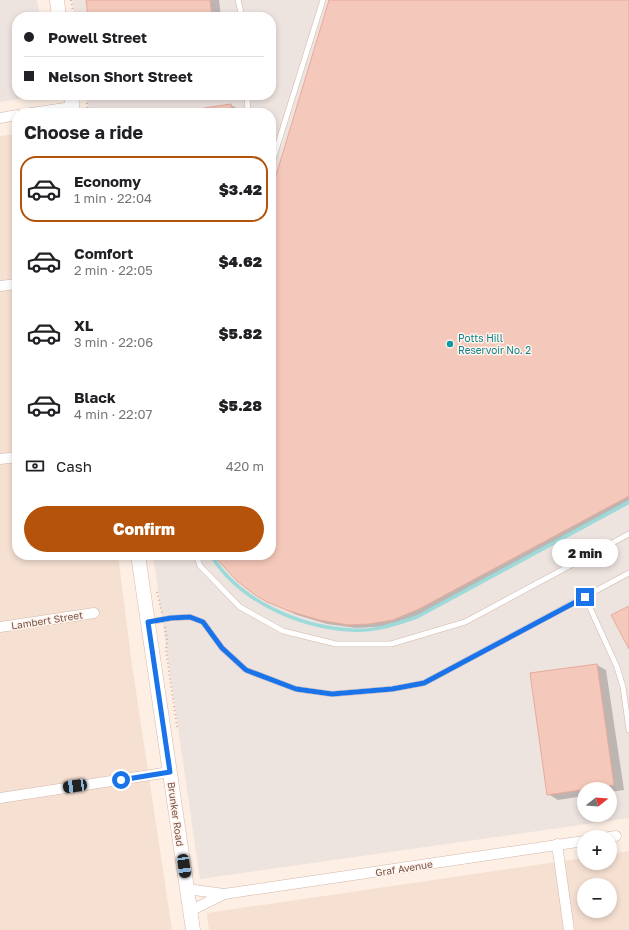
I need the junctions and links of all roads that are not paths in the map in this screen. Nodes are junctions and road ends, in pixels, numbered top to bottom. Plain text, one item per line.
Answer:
1 (57, 0) edge
2 (238, 0) edge
3 (323, 0) edge
4 (58, 12) edge
5 (241, 12) edge
6 (72, 105) edge
7 (57, 108) edge
8 (12, 116) edge
9 (0, 118) edge
10 (276, 150) edge
11 (12, 285) edge
12 (0, 286) edge
13 (12, 458) edge
14 (0, 459) edge
15 (629, 534) edge
16 (139, 560) edge
17 (198, 560) edge
18 (629, 573) edge
19 (585, 597) junction
20 (94, 613) dead end
21 (148, 622) junction
22 (0, 627) edge
23 (629, 730) edge
24 (170, 772) junction
25 (0, 798) edge
26 (577, 842) edge
27 (558, 844) junction
28 (187, 889) junction
29 (224, 894) junction
30 (190, 911) junction
31 (193, 930) edge
32 (569, 930) edge

1 - 4 main road
2 - 5 lane
3 - 10 lane
6 - 7 street
8 - 9 street
11 - 12 street
13 - 14 street
15 - 17 lane
16 - 21 main road, Brunker Road
18 - 19 lane
19 - 21 lane
19 - 23 lane
20 - 22 street, Lambert Street
21 - 24 main road, Brunker Road
24 - 25 street
24 - 28 main road, Brunker Road
26 - 27 street, Graf Avenue
27 - 29 street, Graf Avenue
27 - 32 street
28 - 29 street, Graf Avenue
28 - 30 main road, Brunker Road
29 - 30 street, Graf Avenue
30 - 31 main road, Brunker Road

